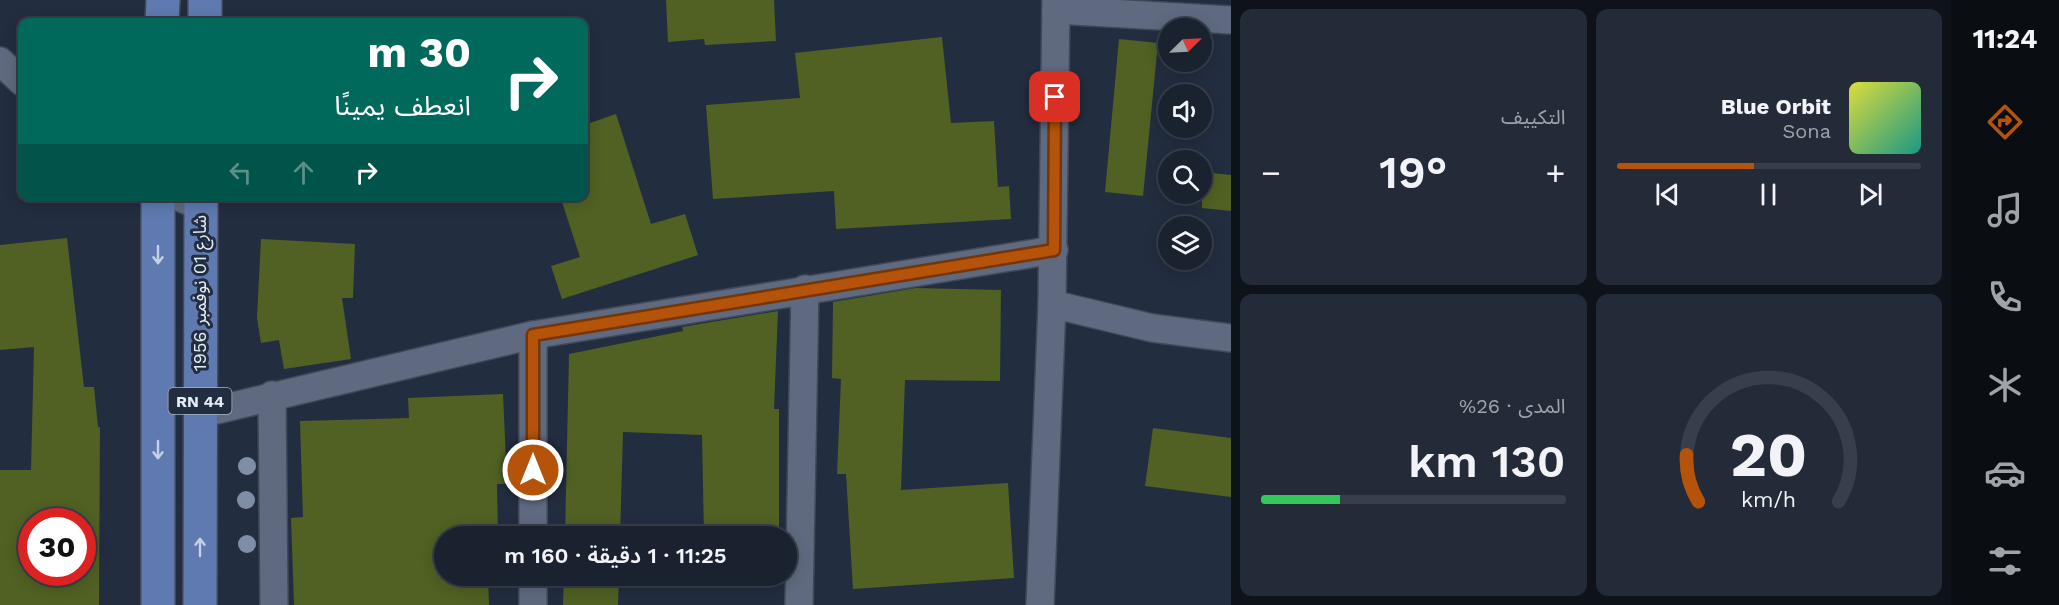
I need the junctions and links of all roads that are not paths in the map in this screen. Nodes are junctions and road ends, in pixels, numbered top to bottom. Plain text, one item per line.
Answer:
1 (163, 0) edge
2 (205, 0) edge
3 (1056, 5) edge
4 (162, 18) edge
5 (205, 18) edge
6 (1231, 20) edge
7 (0, 61) edge
8 (18, 78) edge
9 (158, 201) edge
10 (192, 201) edge
11 (1054, 250) junction
12 (805, 289) junction
13 (1052, 304) junction
14 (533, 335) junction
15 (1231, 338) edge
16 (272, 395) junction
17 (200, 414) junction
18 (533, 526) edge
19 (533, 586) edge
20 (158, 605) edge
21 (200, 605) edge
22 (274, 605) edge
23 (533, 605) edge
24 (799, 605) edge
25 (1040, 605) edge

1 - 4 main road
2 - 5 main road
3 - 6 street
3 - 11 street
7 - 8 street
9 -> 20 main road, RN 44
10 - 17 main road, شارع 01 نوفمبر 1956 / RN 44
11 - 12 street
11 - 13 street
12 - 14 street
12 - 24 street
13 - 15 street
13 - 25 street
14 - 16 street
14 - 18 street
16 - 17 street
16 - 22 street
21 -> 17 main road, شارع 01 نوفمبر 1956 / RN 44
19 - 23 street

